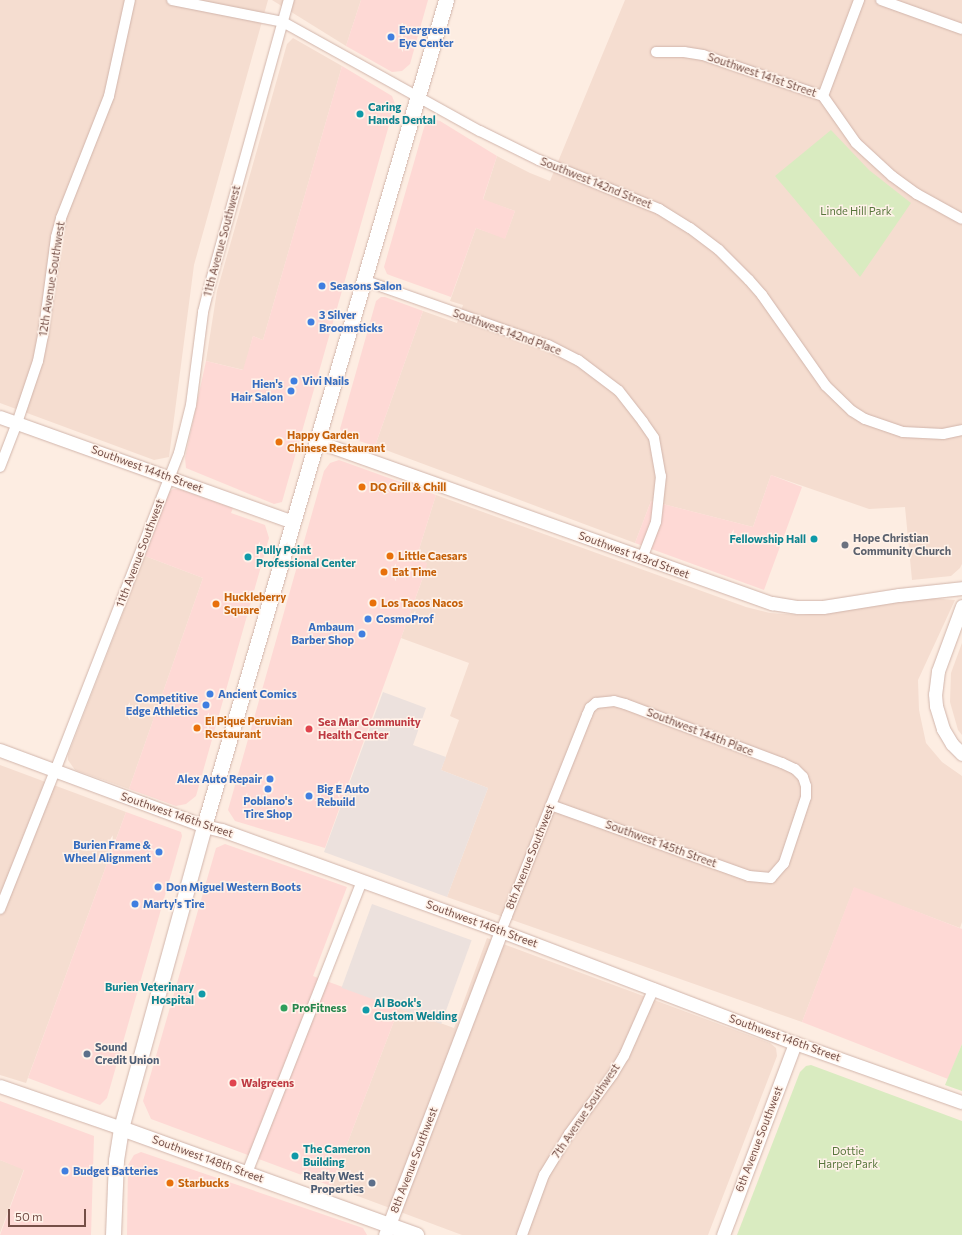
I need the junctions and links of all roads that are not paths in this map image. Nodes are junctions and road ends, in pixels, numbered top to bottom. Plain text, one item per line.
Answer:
1 (130, 0) edge
2 (172, 0) edge
3 (289, 0) edge
4 (446, 0) edge
5 (859, 0) edge
6 (881, 0) edge
7 (283, 22) junction
8 (962, 29) edge
9 (656, 52) dead end
10 (823, 96) junction
11 (417, 97) junction
12 (962, 219) edge
13 (363, 280) junction
14 (0, 417) edge
15 (17, 423) junction
16 (962, 430) edge
17 (316, 440) junction
18 (0, 467) edge
19 (169, 477) junction
20 (293, 522) junction
21 (642, 558) junction
22 (962, 588) edge
23 (962, 606) edge
24 (593, 705) joint
25 (0, 750) edge
26 (962, 754) edge
27 (55, 771) junction
28 (551, 805) junction
29 (204, 826) junction
30 (771, 878) joint
31 (362, 881) junction
32 (0, 909) edge
33 (501, 931) junction
34 (654, 988) junction
35 (795, 1042) junction
36 (0, 1086) edge
37 (962, 1102) edge
38 (121, 1128) junction
39 (247, 1173) junction
40 (387, 1230) edge
41 (113, 1235) edge
42 (416, 1235) edge
43 (522, 1235) edge
44 (723, 1235) edge

1 - 15 street, 12th Avenue Southwest
2 - 7 street, Southwest 142nd Street
3 - 7 street, 11th Avenue Southwest
4 - 11 main road
5 - 10 street
6 - 8 street
7 - 11 street, Southwest 142nd Street
7 - 19 street, 11th Avenue Southwest
9 - 10 street, Southwest 141st Street
10 - 12 street, Southwest 141st Street
11 - 13 main road
11 - 16 street, Southwest 142nd Street
13 - 17 main road
13 - 21 street, Southwest 142nd Place
14 - 15 street, Southwest 144th Street
15 - 18 street, 12th Avenue Southwest
15 - 19 street, Southwest 144th Street
17 - 20 main road
17 - 21 street, Southwest 143rd Street
19 - 20 street, Southwest 144th Street
19 - 27 street, 11th Avenue Southwest
20 - 29 main road
21 - 22 street, Southwest 143rd Street
23 - 26 street
24 - 28 street, 8th Avenue Southwest
24 - 30 street, Southwest 144th Place
25 - 27 street, Southwest 146th Street
27 - 29 street, Southwest 146th Street
27 - 32 street, 11th Avenue Southwest
28 - 30 street, Southwest 145th Street
28 - 33 street, 8th Avenue Southwest
29 - 31 street, Southwest 146th Street
29 - 38 main road
31 - 33 street, Southwest 146th Street
31 - 39 street
33 - 34 street, Southwest 146th Street
33 - 40 street, 8th Avenue Southwest
34 - 35 street, Southwest 146th Street
34 - 43 street, 7th Avenue Southwest
35 - 37 street, Southwest 146th Street
35 - 44 street, 6th Avenue Southwest
36 - 38 street, Southwest 148th Street
38 - 39 main road, Southwest 148th Street
38 - 41 main road
39 - 40 main road, Southwest 148th Street
40 - 42 main road, Southwest 148th Street

